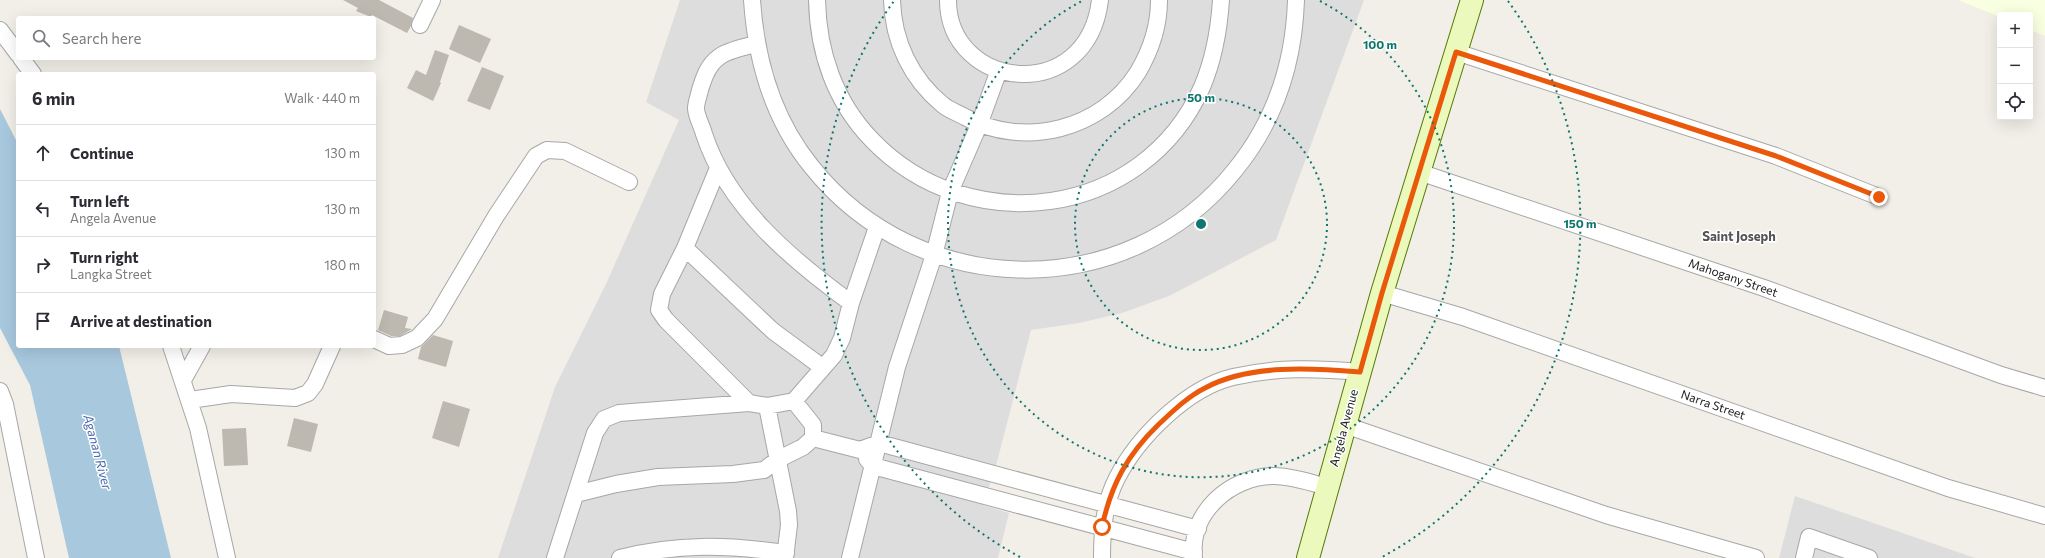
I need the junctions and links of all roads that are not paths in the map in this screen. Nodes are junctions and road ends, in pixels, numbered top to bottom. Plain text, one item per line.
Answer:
1 (432, 0) edge
2 (752, 0) edge
3 (817, 0) edge
4 (892, 0) edge
5 (948, 0) edge
6 (1100, 0) edge
7 (1159, 0) edge
8 (1220, 0) edge
9 (1296, 0) edge
10 (1472, 0) edge
11 (420, 24) dead end
12 (0, 30) edge
13 (756, 44) junction
14 (16, 51) edge
15 (1456, 52) junction
16 (22, 60) edge
17 (999, 70) junction
18 (32, 72) edge
19 (979, 125) junction
20 (718, 168) junction
21 (1419, 172) junction
22 (629, 182) dead end
23 (950, 192) junction
24 (1879, 197) dead end
25 (877, 227) junction
26 (685, 248) junction
27 (934, 255) junction
28 (1382, 293) junction
29 (851, 303) junction
30 (376, 340) edge
31 (172, 348) edge
32 (201, 348) edge
33 (331, 348) edge
34 (822, 367) junction
35 (1360, 372) junction
36 (183, 380) junction
37 (2045, 388) edge
38 (0, 391) edge
39 (190, 400) junction
40 (794, 401) junction
41 (749, 403) junction
42 (767, 406) junction
43 (1345, 425) junction
44 (813, 438) junction
45 (879, 443) junction
46 (860, 450) junction
47 (777, 460) junction
48 (873, 466) junction
49 (1328, 488) junction
50 (576, 494) junction
51 (1108, 504) junction
52 (2045, 516) edge
53 (1102, 527) junction
54 (1198, 528) junction
55 (785, 555) edge
56 (1194, 555) edge
57 (36, 558) edge
58 (227, 558) edge
59 (555, 558) edge
60 (620, 558) edge
61 (850, 558) edge
62 (1102, 558) edge
63 (1308, 558) edge
64 (1756, 558) edge
65 (1804, 558) edge
66 (1869, 558) edge

1 - 11 street
2 - 13 street
3 - 23 street
4 - 19 street
5 - 17 street
6 - 17 street
7 - 19 street
8 - 23 street
9 - 27 street
10 - 15 main road, Angela Avenue
12 - 14 street
13 - 20 street
13 - 25 street
15 - 21 main road, Angela Avenue
15 - 24 street
16 - 18 street
17 - 19 street
19 - 23 street
20 - 26 street
20 - 29 street
21 - 28 main road, Angela Avenue
21 - 37 street, Mahogany Street
22 - 30 street
23 - 27 street
25 - 27 street
25 - 29 street
26 - 34 street
26 - 41 street
27 - 45 street
28 - 35 main road, Angela Avenue
28 - 52 street, Narra Street
29 - 34 street
31 - 36 street
32 - 36 street
33 - 39 street
34 - 40 street
35 - 43 main road, Angela Avenue
35 - 51 street
36 - 39 street
38 - 57 street
39 - 58 street
40 - 42 street
40 - 44 street
41 - 42 street
41 - 50 street
42 - 47 street
43 - 49 main road, Angela Avenue
43 - 64 street
44 - 46 street
44 - 47 street
45 - 46 street
45 - 48 street
45 - 51 street
46 - 48 street
47 - 50 street
47 - 55 street
48 - 53 street
48 - 61 street
49 - 54 street
49 - 63 main road, Angela Avenue
50 - 59 street
51 - 53 street
51 - 54 street
53 - 56 street
53 - 62 street
54 - 56 street
55 - 60 street
65 - 66 street

